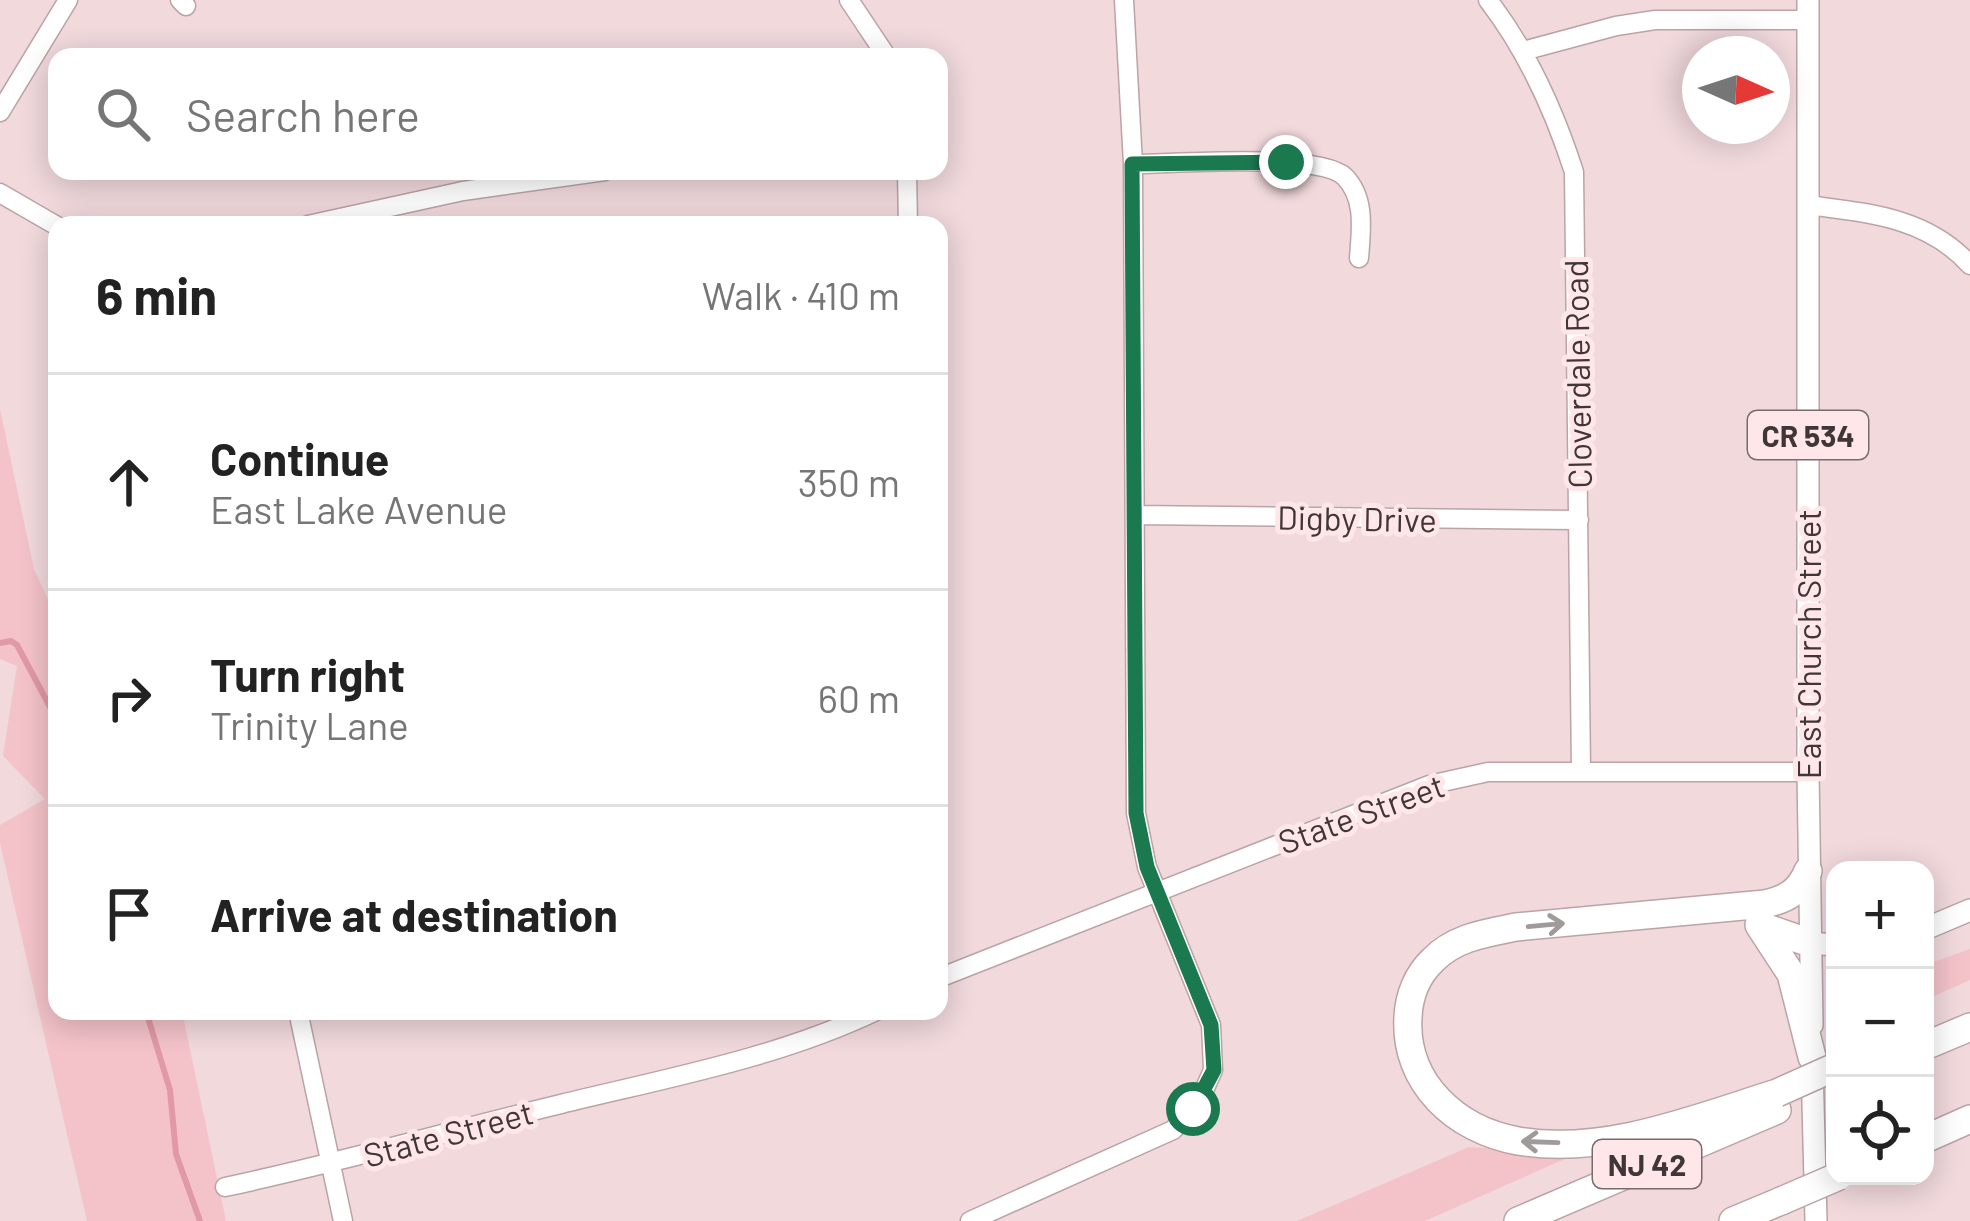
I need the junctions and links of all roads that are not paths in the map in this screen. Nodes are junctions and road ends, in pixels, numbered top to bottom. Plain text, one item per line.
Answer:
1 (68, 0) edge
2 (1124, 0) edge
3 (1488, 0) edge
4 (856, 2) edge
5 (1762, 10) edge
6 (1808, 10) edge
7 (882, 48) edge
8 (1522, 51) junction
9 (0, 112) edge
10 (1132, 164) junction
11 (541, 180) edge
12 (907, 180) edge
13 (0, 193) edge
14 (1808, 205) junction
15 (349, 216) edge
16 (908, 216) edge
17 (48, 221) edge
18 (1359, 258) dead end
19 (1970, 265) edge
20 (1136, 515) junction
21 (1579, 520) junction
22 (1581, 770) junction
23 (1808, 772) junction
24 (1808, 871) junction
25 (1156, 890) junction
26 (1970, 910) edge
27 (1717, 911) junction
28 (1759, 925) junction
29 (1934, 925) edge
30 (1822, 944) edge
31 (948, 968) edge
32 (300, 1020) edge
33 (853, 1020) edge
34 (1970, 1027) edge
35 (1934, 1042) edge
36 (1824, 1062) edge
37 (1826, 1087) edge
38 (1777, 1101) junction
39 (1970, 1119) edge
40 (1934, 1135) edge
41 (331, 1164) junction
42 (1826, 1182) edge
43 (225, 1187) dead end
44 (343, 1221) edge
45 (970, 1221) edge
46 (1518, 1221) edge
47 (1733, 1221) edge
48 (1816, 1221) edge

1 - 9 street
2 - 10 street
3 - 8 street, Cloverdale Road
4 - 7 street
5 - 6 street
5 - 8 street
6 - 14 main road, East Church Street / CR 534
8 - 21 street, Cloverdale Road
10 - 18 street
10 - 20 street
11 - 15 street
12 - 16 street
13 - 17 street
14 - 19 street
14 - 23 main road, East Church Street / CR 534
20 - 21 street, Digby Drive
20 - 25 street
21 - 22 street, Cloverdale Road
22 - 23 street, State Street
22 - 25 street, State Street
23 - 24 main road, East Church Street / CR 534
24 - 27 highway
24 - 30 main road, East Church Street / CR 534
25 - 31 street, State Street
25 - 45 street
26 - 29 main road
27 - 28 highway
38 -> 27 highway
28 - 30 highway
28 - 36 highway
30 - 36 main road, East Church Street / CR 534
32 - 41 street
33 - 41 street, State Street
34 - 35 highway
36 - 38 highway, bridge
36 - 48 main road, East Church Street / CR 534
37 - 38 highway, NJ 42
38 - 46 highway, NJ 42
39 - 40 highway
41 - 43 street, State Street
41 - 44 street
42 - 47 highway, NJ 42, bridge

